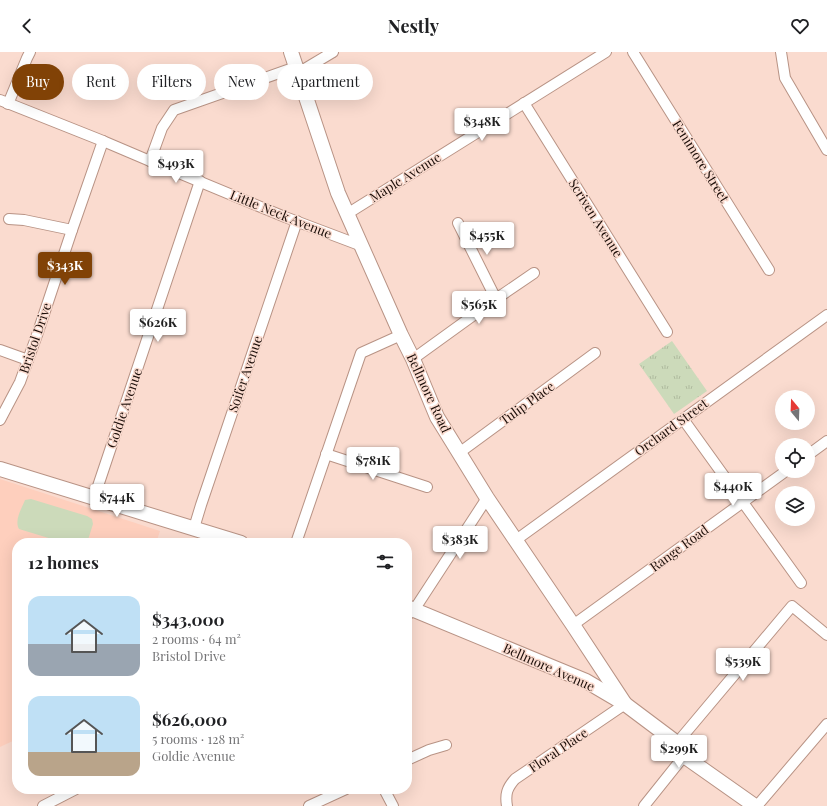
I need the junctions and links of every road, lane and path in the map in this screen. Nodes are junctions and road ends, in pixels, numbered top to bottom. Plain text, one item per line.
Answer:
1 (30, 52) edge
2 (291, 52) edge
3 (333, 52) edge
4 (606, 52) edge
5 (634, 52) edge
6 (781, 52) edge
7 (295, 64) edge
8 (309, 64) edge
9 (277, 77) edge
10 (307, 100) edge
11 (4, 102) edge
12 (524, 103) junction
13 (103, 141) junction
14 (827, 150) edge
15 (150, 161) junction
16 (200, 181) junction
17 (347, 214) junction
18 (9, 219) dead end
19 (297, 221) junction
20 (458, 223) dead end
21 (72, 230) junction
22 (362, 246) junction
23 (769, 270) dead end
24 (534, 273) dead end
25 (496, 299) junction
26 (827, 315) edge
27 (668, 332) dead end
28 (401, 335) junction
29 (0, 350) edge
30 (595, 353) dead end
31 (413, 359) junction
32 (28, 360) junction
33 (683, 419) junction
34 (0, 420) edge
35 (827, 441) edge
36 (815, 450) edge
37 (459, 453) junction
38 (326, 454) junction
39 (0, 469) edge
40 (776, 478) edge
41 (427, 487) dead end
42 (94, 498) junction
43 (488, 498) junction
44 (743, 502) junction
45 (194, 528) junction
46 (225, 538) edge
47 (298, 538) edge
48 (516, 540) junction
49 (800, 583) dead end
50 (412, 607) edge
51 (412, 612) edge
52 (573, 625) junction
53 (827, 636) edge
54 (625, 704) junction
55 (827, 724) edge
56 (677, 743) junction
57 (446, 745) dead end
58 (684, 756) junction
59 (412, 758) edge
60 (66, 794) edge
61 (335, 794) edge
62 (387, 794) edge
63 (43, 806) edge
64 (309, 806) edge
65 (393, 806) edge
66 (508, 806) edge
67 (644, 806) edge
68 (756, 806) edge

1 - 11 street
2 - 7 main road, Bellmore Road
3 - 8 street
4 - 12 street, Maple Avenue
5 - 23 street, Fenimore Street
6 - 14 street
9 - 15 street
10 - 17 main road, Bellmore Road
11 - 13 street, Little Neck Avenue
12 - 17 street, Maple Avenue
12 - 27 street, Scriven Avenue
13 - 15 street, Little Neck Avenue
13 - 21 street, Bristol Drive
15 - 16 street, Little Neck Avenue
16 - 19 street, Little Neck Avenue
16 - 42 street, Goldie Avenue
17 - 22 main road, Bellmore Road
18 - 21 street
19 - 22 street, Little Neck Avenue
19 - 45 street, Soifer Avenue
20 - 25 street
21 - 32 street, Bristol Drive
22 - 28 main road, Bellmore Road
24 - 25 street
25 - 31 street
26 - 33 street, Orchard Street
28 - 31 main road, Bellmore Road
28 - 38 street
29 - 32 street
30 - 37 street, Tulip Place
31 - 37 main road, Bellmore Road
32 - 34 street, Bristol Drive
33 - 44 street
33 - 48 street, Orchard Street
35 - 36 street
37 - 43 main road, Bellmore Road
38 - 41 street
38 - 47 street
39 - 42 main road
40 - 44 street, Range Road
42 - 45 main road
43 - 48 main road, Bellmore Road
43 - 50 street
44 - 49 street
44 - 52 street, Range Road
45 - 46 main road
48 - 52 main road, Bellmore Road
51 - 54 main road, Bellmore Avenue
52 - 54 main road, Bellmore Road
53 - 56 street
54 - 56 main road, Bellmore Avenue
54 - 66 street, Floral Place
55 - 68 street
56 - 58 main road, Bellmore Avenue
57 - 59 street
58 - 67 street
58 - 68 main road, Bellmore Avenue
60 - 63 street
61 - 64 street
62 - 65 street

